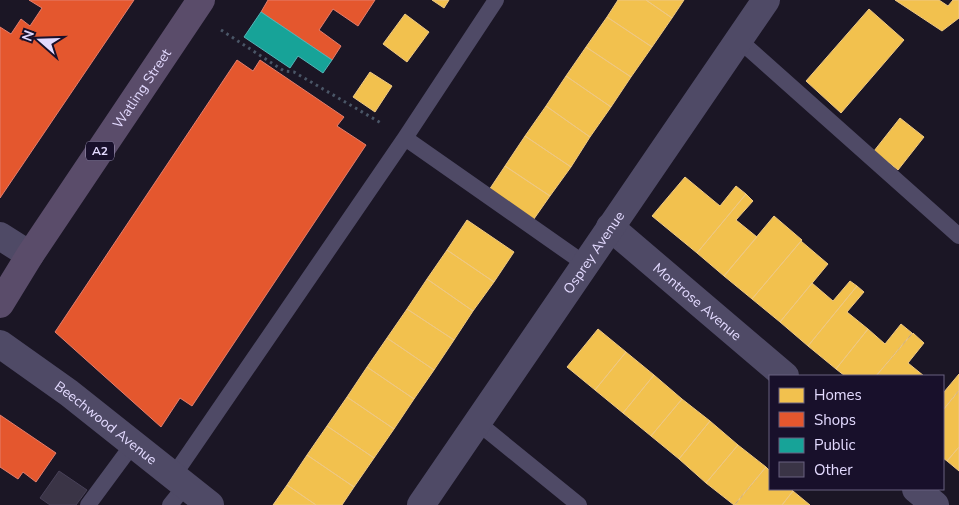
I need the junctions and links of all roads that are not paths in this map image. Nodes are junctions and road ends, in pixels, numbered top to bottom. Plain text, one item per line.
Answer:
1 (201, 0) edge
2 (496, 0) edge
3 (766, 0) edge
4 (738, 40) junction
5 (405, 138) junction
6 (610, 227) junction
7 (0, 236) edge
8 (959, 236) edge
9 (30, 256) junction
10 (585, 264) junction
11 (0, 304) edge
12 (0, 344) edge
13 (784, 375) edge
14 (477, 422) junction
15 (133, 444) junction
16 (177, 488) edge
17 (917, 490) edge
18 (88, 505) edge
19 (210, 505) edge
20 (421, 505) edge
21 (579, 505) edge
22 (935, 505) edge

1 - 9 main road, Watling Street / A2
2 - 5 lane
3 - 4 street, Osprey Avenue
4 - 6 street, Osprey Avenue
4 - 8 lane
5 - 10 lane
5 - 16 lane
6 - 10 street, Osprey Avenue
6 - 13 street, Montrose Avenue
7 - 9 street
9 - 11 main road, Watling Street / A2
10 - 14 street, Osprey Avenue
12 - 15 street, Beechwood Avenue
14 - 20 street, Osprey Avenue
14 - 21 lane
15 - 16 street, Beechwood Avenue
15 - 18 lane
16 - 19 street, Beechwood Avenue
17 - 22 street

